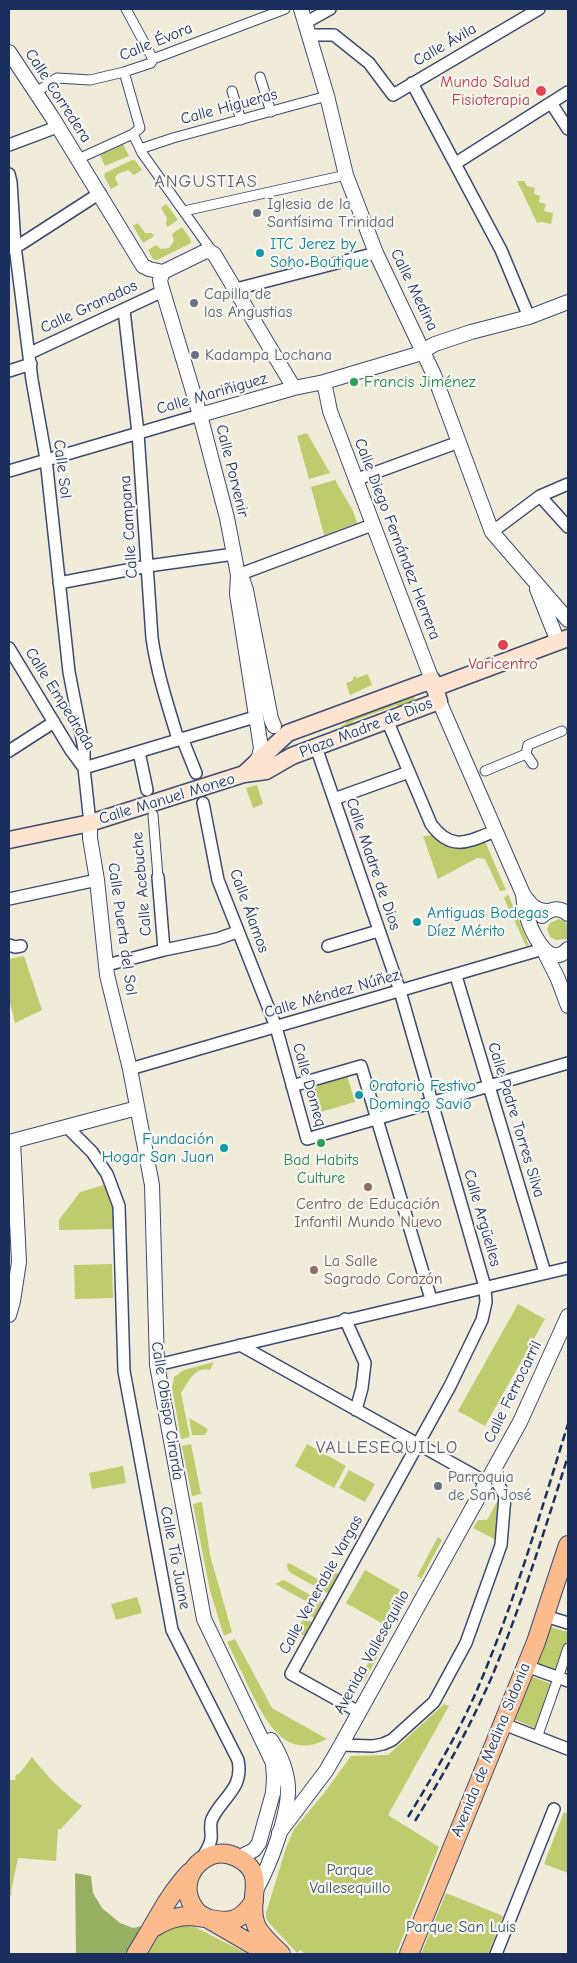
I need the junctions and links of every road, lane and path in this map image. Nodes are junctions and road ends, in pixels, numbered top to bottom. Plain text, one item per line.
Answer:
1 (126, 9) edge
2 (285, 9) edge
3 (301, 9) edge
4 (330, 9) edge
5 (539, 9) edge
6 (307, 29) junction
7 (9, 52) edge
8 (153, 59) junction
9 (124, 72) junction
10 (260, 77) dead end
11 (412, 83) junction
12 (38, 91) dead end
13 (232, 92) dead end
14 (568, 92) edge
15 (327, 96) junction
16 (551, 103) junction
17 (271, 112) junction
18 (240, 120) junction
19 (58, 127) junction
20 (568, 129) edge
21 (133, 134) junction
22 (9, 145) edge
23 (140, 149) junction
24 (78, 159) junction
25 (456, 163) junction
26 (9, 174) edge
27 (346, 175) junction
28 (100, 193) junction
29 (184, 211) junction
30 (12, 247) edge
31 (376, 253) junction
32 (214, 254) junction
33 (143, 266) junction
34 (163, 272) junction
35 (236, 289) junction
36 (163, 291) junction
37 (568, 302) edge
38 (124, 310) junction
39 (529, 317) junction
40 (424, 350) junction
41 (30, 358) junction
42 (9, 371) edge
43 (324, 382) junction
44 (294, 388) junction
45 (330, 411) junction
46 (200, 415) junction
47 (138, 433) junction
48 (459, 442) junction
49 (46, 459) junction
50 (9, 471) edge
51 (355, 480) junction
52 (568, 484) edge
53 (540, 496) junction
54 (372, 525) junction
55 (568, 527) edge
56 (492, 532) junction
57 (234, 554) junction
58 (148, 566) junction
59 (238, 575) junction
60 (534, 579) junction
61 (59, 583) junction
62 (568, 620) edge
63 (565, 640) edge
64 (9, 648) edge
65 (435, 689) junction
66 (269, 710) junction
67 (255, 715) junction
68 (387, 720) junction
69 (54, 722) junction
70 (562, 731) dead end
71 (282, 732) junction
72 (180, 738) junction
73 (83, 744) junction
74 (264, 746) junction
75 (316, 747) junction
76 (69, 748) junction
77 (9, 751) edge
78 (139, 752) junction
79 (526, 754) junction
80 (292, 756) junction
81 (534, 764) dead end
82 (84, 768) junction
83 (248, 771) junction
84 (485, 771) dead end
85 (409, 772) junction
86 (196, 773) dead end
87 (147, 790) dead end
88 (334, 800) junction
89 (202, 803) dead end
90 (152, 815) dead end
91 (90, 823) junction
92 (495, 831) junction
93 (9, 840) edge
94 (158, 877) joint
95 (97, 880) junction
96 (523, 894) junction
97 (9, 899) edge
98 (561, 909) edge
99 (378, 931) junction
100 (237, 932) junction
101 (539, 944) junction
102 (9, 945) edge
103 (22, 946) dead end
104 (328, 946) dead end
105 (164, 950) junction
106 (567, 950) edge
107 (107, 965) junction
108 (456, 976) junction
109 (558, 979) junction
110 (400, 991) junction
111 (568, 1006) edge
112 (276, 1028) junction
113 (568, 1063) edge
114 (130, 1069) junction
115 (292, 1086) junction
116 (489, 1086) junction
117 (433, 1103) junction
118 (137, 1108) junction
119 (376, 1119) junction
120 (68, 1127) junction
121 (11, 1142) edge
122 (12, 1203) edge
123 (13, 1225) edge
124 (568, 1268) edge
125 (545, 1273) junction
126 (13, 1274) edge
127 (485, 1287) junction
128 (431, 1299) junction
129 (10, 1307) edge
130 (568, 1316) edge
131 (345, 1320) junction
132 (240, 1345) junction
133 (157, 1364) junction
134 (356, 1410) junction
135 (418, 1444) junction
136 (487, 1480) junction
137 (568, 1545) edge
138 (545, 1616) junction
139 (568, 1623) edge
140 (568, 1648) edge
141 (526, 1666) junction
142 (564, 1676) edge
143 (556, 1684) dead end
144 (359, 1712) junction
145 (250, 1713) junction
146 (501, 1723) junction
147 (539, 1732) dead end
148 (341, 1745) junction
149 (568, 1749) edge
150 (554, 1809) dead end
151 (279, 1833) junction
152 (211, 1839) junction
153 (235, 1857) junction
154 (196, 1866) junction
155 (255, 1895) junction
156 (208, 1919) junction
157 (153, 1928) junction
158 (136, 1954) edge
159 (266, 1954) edge
160 (281, 1954) edge
161 (409, 1954) edge
162 (496, 1954) edge

1 - 8 street
2 - 8 street, Calle Évora
3 - 6 street, Calle Medina
4 - 6 street
5 - 11 street, Calle Ávila
6 - 11 street, Calle Ávila
6 - 15 street, Calle Medina
7 - 19 street, Calle Corredera
8 - 9 street, Calle Évora
9 - 12 street, Calle Évora
9 - 21 street
10 - 17 street
11 - 25 street
13 - 18 street
14 - 16 street
15 - 17 street, Calle Higueras
15 - 27 street, Calle Medina
16 - 20 street
16 - 25 street
17 - 18 street, Calle Higueras
18 - 23 street, Calle Higueras
19 - 22 street
19 - 24 street, Calle Corredera
21 - 23 street
21 - 24 street
23 - 29 street
24 - 28 street, Calle Corredera
25 - 39 street
26 - 30 street, Calle Sol
27 - 29 street
27 - 31 street, Calle Medina
28 - 30 street
28 - 33 street, Calle Porvenir
29 - 32 street
30 - 41 street, Calle Sol
31 - 35 street
31 - 40 street, Calle Medina
32 - 34 street
32 - 35 street
33 - 34 street
33 - 36 street, Calle Porvenir
34 - 36 street, Calle Porvenir
35 - 44 street
36 - 38 street, Calle Granados
36 - 46 street, Calle Porvenir
37 - 39 street, Calle Mariñiguez
38 - 41 street, Calle Granados
38 - 47 street, Calle Campana
39 - 40 street, Calle Mariñiguez
40 - 43 street, Calle Mariñiguez
40 - 48 street, Calle Medina
41 - 42 street, Calle Granados
41 - 49 street, Calle Sol
43 - 44 street, Calle Mariñiguez
43 - 45 street, Calle Diego Fernández Herrera
44 - 45 street, Calle Diego Fernández Herrera
44 - 46 street, Calle Mariñiguez
45 - 51 street, Calle Diego Fernández Herrera
46 - 47 street, Calle Mariñiguez
46 - 57 street, Calle Porvenir
47 - 49 street, Calle Mariñiguez
47 - 58 street, Calle Campana
48 - 51 street
48 - 56 street, Calle Medina
49 - 50 street, Calle Mariñiguez
49 - 61 street, Calle Sol
51 - 54 street, Calle Diego Fernández Herrera
52 - 53 street
53 - 55 street
53 - 56 street
54 - 59 street
54 - 65 street, Calle Diego Fernández Herrera
56 - 60 street
57 - 58 street
57 - 59 street, Calle Porvenir
58 - 61 street
58 - 72 street, Calle Campana
59 - 66 street, Calle Porvenir
59 - 67 street, Calle Porvenir
60 - 62 street
60 - 63 street
61 - 73 street, Calle Sol
63 - 65 main road, Plaza Madre de Dios
64 - 69 street, Calle Empedrada
65 - 68 main road, Plaza Madre de Dios
65 - 71 main road, Plaza Madre de Dios
65 - 92 street, Calle Diego Fernández Herrera
66 - 67 street
66 - 71 street, Calle Porvenir
67 - 71 street
67 - 72 street
67 - 74 street, Calle Porvenir
68 - 75 main road, Plaza Madre de Dios
68 - 85 street
69 - 76 street, Calle Empedrada
69 - 77 street
70 - 79 street
71 - 74 main road
71 - 80 main road, Plaza Madre de Dios
72 - 78 street
72 - 86 street
73 - 76 street
73 - 82 street, Calle Sol
74 - 80 street
74 - 83 main road
75 - 80 main road, Plaza Madre de Dios
75 - 88 street, Calle Madre de Dios
76 - 82 street, Calle Empedrada
78 - 82 street
78 - 87 street
79 - 81 street
79 - 84 street
80 - 83 main road, Calle Manuel Moneo
82 - 91 street, Calle Sol
83 - 91 main road, Calle Manuel Moneo
85 - 88 street
85 - 92 street
88 - 99 street, Calle Madre de Dios
89 - 100 street, Calle Álamos
90 - 94 street, Calle Acebuche
91 - 93 main road, Calle Manuel Moneo
91 - 95 street, Calle Puerta del Sol
92 - 96 street, Calle Diego Fernández Herrera
94 - 105 street, Calle Acebuche
95 - 97 street
95 - 107 street, Calle Puerta del Sol
96 - 98 street, Calle Diego Fernández Herrera
96 - 101 street, Calle Diego Fernández Herrera
98 - 101 street
99 - 104 street
99 - 110 street, Calle Madre de Dios
100 - 105 street
100 - 112 street, Calle Álamos
101 - 106 street
101 - 108 street, Calle Méndez Núñez
101 - 109 street
102 - 103 street
105 - 107 street
106 - 109 street
107 - 114 street, Calle Puerta del Sol
108 - 110 street, Calle Méndez Núñez
108 - 116 street, Calle Padre Torres Silva
109 - 111 street
110 - 112 street, Calle Méndez Núñez
110 - 117 street, Calle Argüelles
112 - 114 street, Calle Méndez Núñez
112 - 115 street, Calle Domeq
113 - 116 street
114 - 118 street, Calle Obispo Cirarda
115 - 119 street
115 - 119 street, Calle Domeq
116 - 117 street
116 - 125 street, Calle Padre Torres Silva
117 - 119 street
117 - 127 street, Calle Argüelles
118 - 120 street
118 - 133 street, Calle Obispo Cirarda
119 - 128 street
120 - 121 street
120 - 152 street, Calle Tío Juane
121 - 122 street
122 - 123 street
123 - 126 street
124 - 125 street
125 - 127 street
126 - 129 street
127 - 128 street
127 - 135 street, Calle Argüelles
128 - 131 street
130 - 136 street, Calle Ferrocarril
131 - 132 street
131 - 134 street
132 - 133 street
132 - 134 street
133 - 145 street, Calle Obispo Cirarda
134 - 135 street
135 - 136 street
135 - 144 street, Calle Venerable Vargas
136 - 144 street, Avenida Vallesequillo
136 - 148 street
137 - 138 main road, Avenida de Medina Sidonia
138 - 139 street
138 - 141 main road, Avenida de Medina Sidonia
140 - 142 street
141 - 142 street
141 - 146 main road, Avenida de Medina Sidonia
143 - 147 street
144 - 148 street, Avenida Vallesequillo
145 - 151 street, Calle Obispo Cirarda
145 - 153 street, Calle Obispo Cirarda
146 - 149 street
146 - 161 main road, Avenida de Medina Sidonia
148 - 151 street, Avenida Vallesequillo
150 - 162 street
151 - 155 street, Calle Obispo Cirarda
152 - 153 street
152 - 154 street, Calle Tío Juane
153 - 154 main road
153 - 155 main road
154 - 156 main road
154 - 157 main road
155 - 156 main road, Calle Obispo Cirarda
155 - 160 main road
156 - 157 main road, Calle Obispo Cirarda
156 - 159 main road
157 - 158 main road

